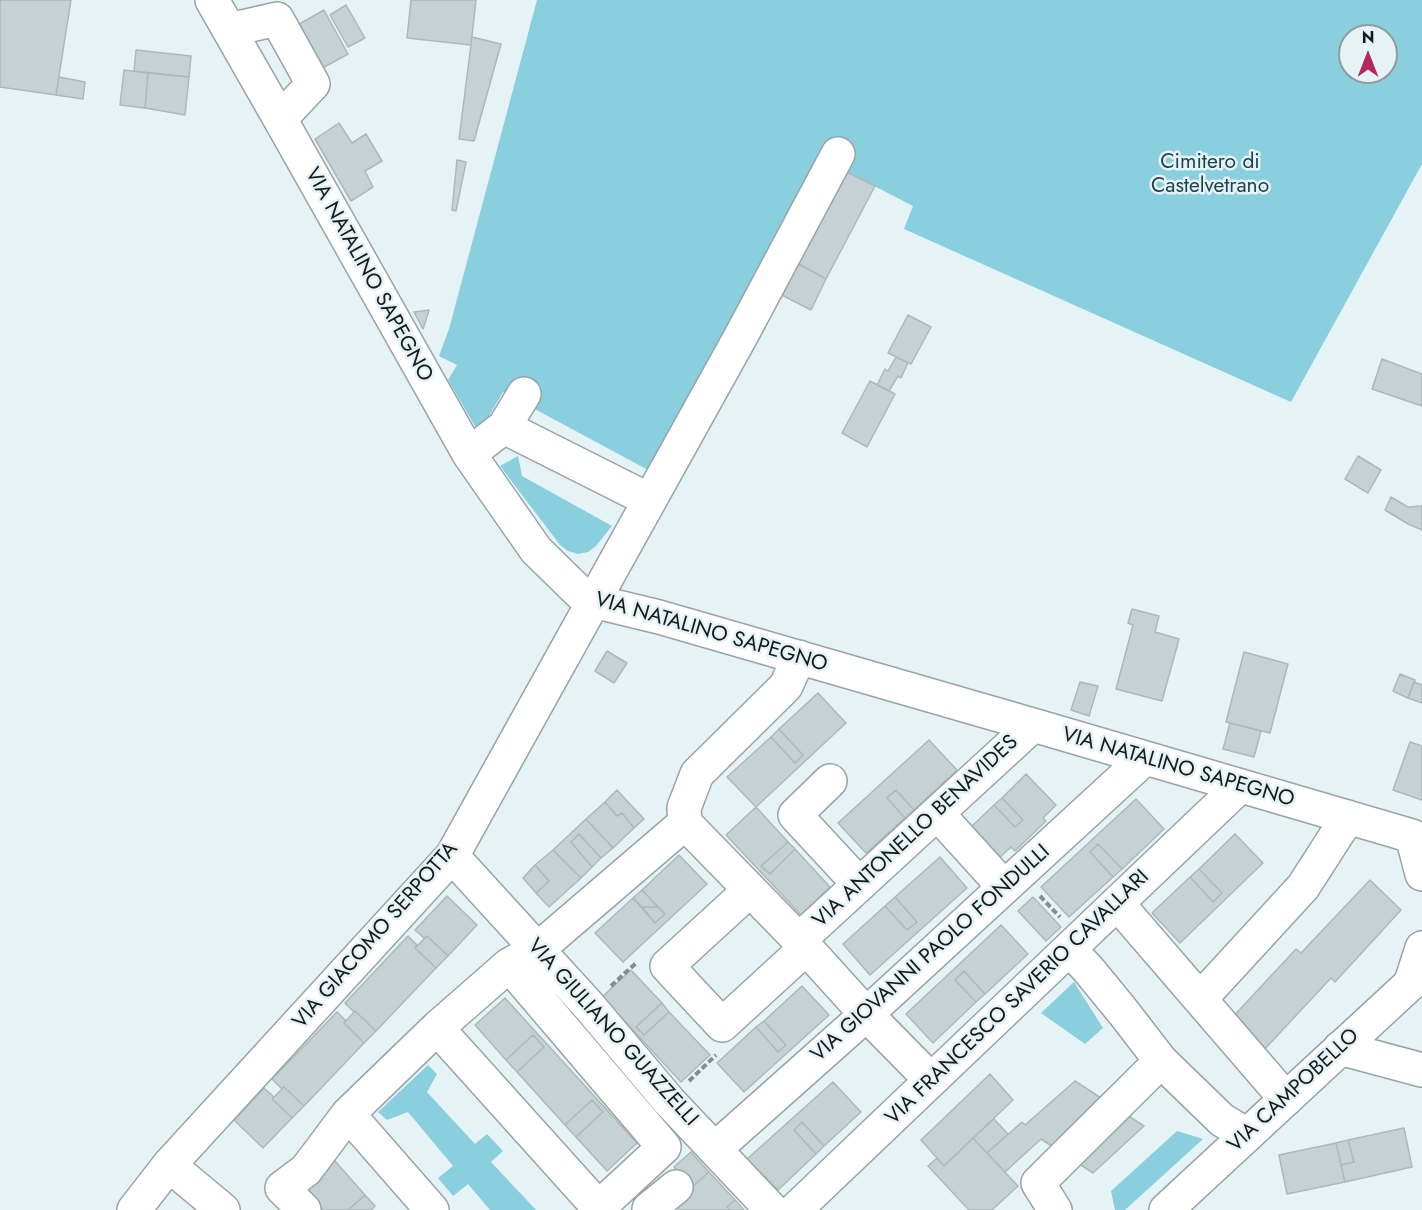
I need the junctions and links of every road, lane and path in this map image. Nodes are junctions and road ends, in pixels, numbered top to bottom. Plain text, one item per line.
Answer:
1 (212, 0) edge
2 (229, 30) junction
3 (280, 119) junction
4 (838, 154) dead end
5 (524, 394) dead end
6 (504, 427) junction
7 (469, 454) junction
8 (649, 500) junction
9 (593, 601) junction
10 (799, 657) junction
11 (1033, 725) junction
12 (1145, 758) junction
13 (830, 781) dead end
14 (1240, 786) junction
15 (937, 813) junction
16 (1348, 817) junction
17 (685, 823) junction
18 (1419, 838) edge
19 (452, 856) junction
20 (1422, 874) edge
21 (1011, 881) junction
22 (859, 885) junction
23 (750, 890) junction
24 (1117, 903) junction
25 (1075, 943) junction
26 (803, 944) junction
27 (1422, 948) edge
28 (538, 950) junction
29 (642, 958) dead end
30 (508, 965) junction
31 (1417, 978) edge
32 (1200, 999) junction
33 (589, 1006) junction
34 (866, 1014) junction
35 (722, 1025) junction
36 (436, 1028) junction
37 (1340, 1048) junction
38 (1161, 1061) junction
39 (1422, 1070) edge
40 (931, 1080) junction
41 (1286, 1099) junction
42 (669, 1101) junction
43 (348, 1114) junction
44 (1247, 1135) junction
45 (715, 1149) junction
46 (169, 1166) junction
47 (676, 1187) dead end
48 (597, 1209) edge
49 (134, 1210) edge
50 (223, 1210) edge
51 (304, 1210) edge
52 (432, 1210) edge
53 (650, 1210) edge
54 (772, 1210) edge
55 (795, 1210) edge
56 (1055, 1210) edge
57 (1166, 1210) edge

1 - 2 street, VIA NATALINO SAPEGNO
2 - 3 street, VIA NATALINO SAPEGNO
2 - 3 street
3 - 7 street, VIA NATALINO SAPEGNO
4 - 8 street, VIA GIACOMO SERPOTTA
5 - 6 street
6 - 7 street
6 - 8 street
7 - 9 street, VIA NATALINO SAPEGNO
8 - 9 street, VIA GIACOMO SERPOTTA
9 - 10 street, VIA NATALINO SAPEGNO
9 - 19 street, VIA GIACOMO SERPOTTA
10 - 11 street, VIA NATALINO SAPEGNO
10 - 17 street
11 - 12 street, VIA NATALINO SAPEGNO
11 - 15 street, VIA ANTONELLO BENAVIDES
12 - 14 street, VIA NATALINO SAPEGNO
12 - 21 street, VIA GIOVANNI PAOLO FONDULLI
13 - 22 street
14 - 16 street, VIA NATALINO SAPEGNO
14 - 24 street, VIA FRANCESCO SAVERIO CAVALLARI
15 - 21 street
15 - 22 street, VIA ANTONELLO BENAVIDES
16 - 18 street, VIA NATALINO SAPEGNO
16 - 32 street
17 - 23 street
17 - 28 street
18 - 20 street, VIA NATALINO SAPEGNO
19 - 28 street, VIA GIULIANO GUAZZELLI
19 - 46 street, VIA GIACOMO SERPOTTA
21 - 25 path
21 - 34 street, VIA GIOVANNI PAOLO FONDULLI
22 - 26 street, VIA ANTONELLO BENAVIDES
23 - 26 street
23 - 35 street
24 - 25 street, VIA FRANCESCO SAVERIO CAVALLARI
24 - 32 street
25 - 38 street
25 - 40 street, VIA FRANCESCO SAVERIO CAVALLARI
26 - 34 street
26 - 35 street, VIA ANTONELLO BENAVIDES
27 - 31 street
28 - 30 street
28 - 33 street, VIA GIULIANO GUAZZELLI
29 - 33 path
30 - 36 street
30 - 48 street
31 - 37 street, VIA CAMPOBELLO
32 - 41 street
33 - 42 street, VIA GIULIANO GUAZZELLI
34 - 40 street
34 - 45 street, VIA GIOVANNI PAOLO FONDULLI
35 - 42 path
36 - 43 street
36 - 48 street
37 - 39 street
37 - 41 street, VIA CAMPOBELLO
38 - 44 street
38 - 56 street
40 - 55 street, VIA FRANCESCO SAVERIO CAVALLARI
41 - 44 street, VIA CAMPOBELLO
42 - 45 street, VIA GIULIANO GUAZZELLI
43 - 51 street
43 - 52 street
44 - 57 street, VIA CAMPOBELLO
45 - 54 street, VIA GIULIANO GUAZZELLI
46 - 49 street, VIA GIACOMO SERPOTTA
46 - 50 street
47 - 53 street

